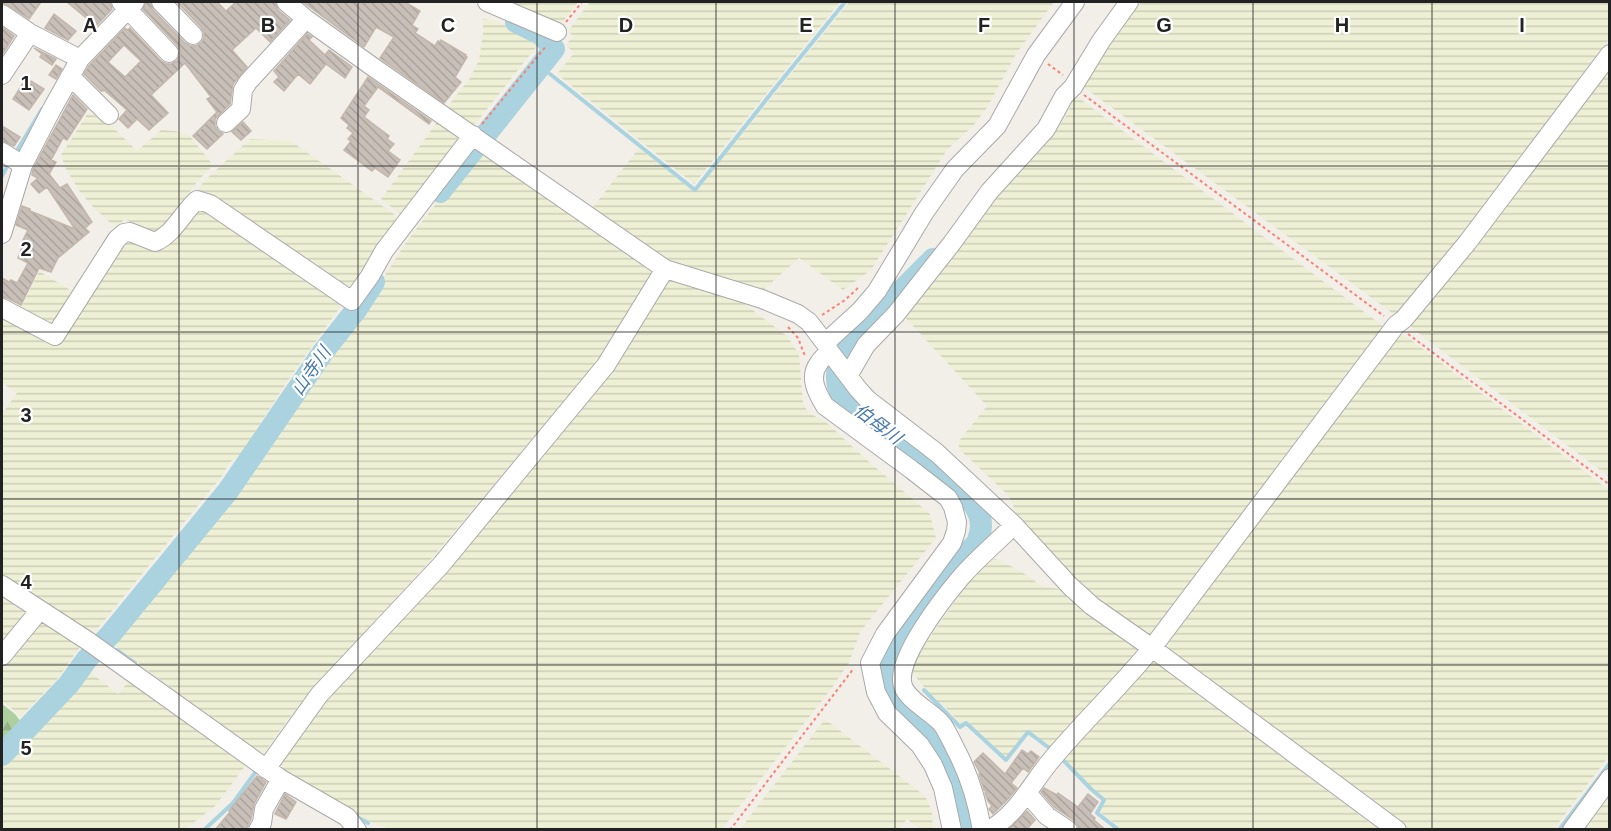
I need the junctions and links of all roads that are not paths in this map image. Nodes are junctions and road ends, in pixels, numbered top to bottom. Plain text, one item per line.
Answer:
1 (160, 2) edge
2 (286, 2) edge
3 (488, 2) edge
4 (1075, 2) edge
5 (1129, 2) edge
6 (128, 4) edge
7 (2, 14) edge
8 (306, 19) junction
9 (557, 32) road end
10 (30, 33) junction
11 (193, 35) dead end
12 (170, 53) dead end
13 (1610, 54) edge
14 (80, 59) junction
15 (2, 75) edge
16 (70, 76) junction
17 (109, 115) dead end
18 (226, 123) dead end
19 (473, 135) junction
20 (2, 152) edge
21 (23, 165) junction
22 (2, 234) edge
23 (665, 268) junction
24 (2, 308) edge
25 (828, 347) junction
26 (848, 376) junction
27 (1014, 525) junction
28 (2, 585) edge
29 (40, 610) junction
30 (1152, 648) junction
31 (2, 656) edge
32 (273, 774) junction
33 (1610, 778) edge
34 (1028, 793) junction
35 (258, 830) edge
36 (357, 830) edge
37 (952, 830) edge
38 (982, 830) edge
39 (989, 830) edge
40 (1068, 830) edge
41 (1397, 830) edge
42 (1572, 830) edge

1 - 11 street
2 - 8 street
3 - 9 street
4 - 25 street
5 - 26 street
6 - 12 street
6 - 14 street
7 - 10 street
8 - 18 street
8 - 19 street
10 - 14 street
10 - 15 street
13 - 30 street
14 - 16 street
16 - 17 street
16 - 21 street
19 - 23 street
19 - 24 street
20 - 21 street
21 - 22 street
23 - 25 street
23 - 32 street
25 - 26 street
25 - 37 street
26 - 27 street
27 - 30 street
27 - 38 street
28 - 29 street
29 - 31 street
29 - 32 street
30 - 34 street
30 - 41 street
32 - 35 street
32 - 36 street
33 - 42 street
34 - 39 street
34 - 40 street

